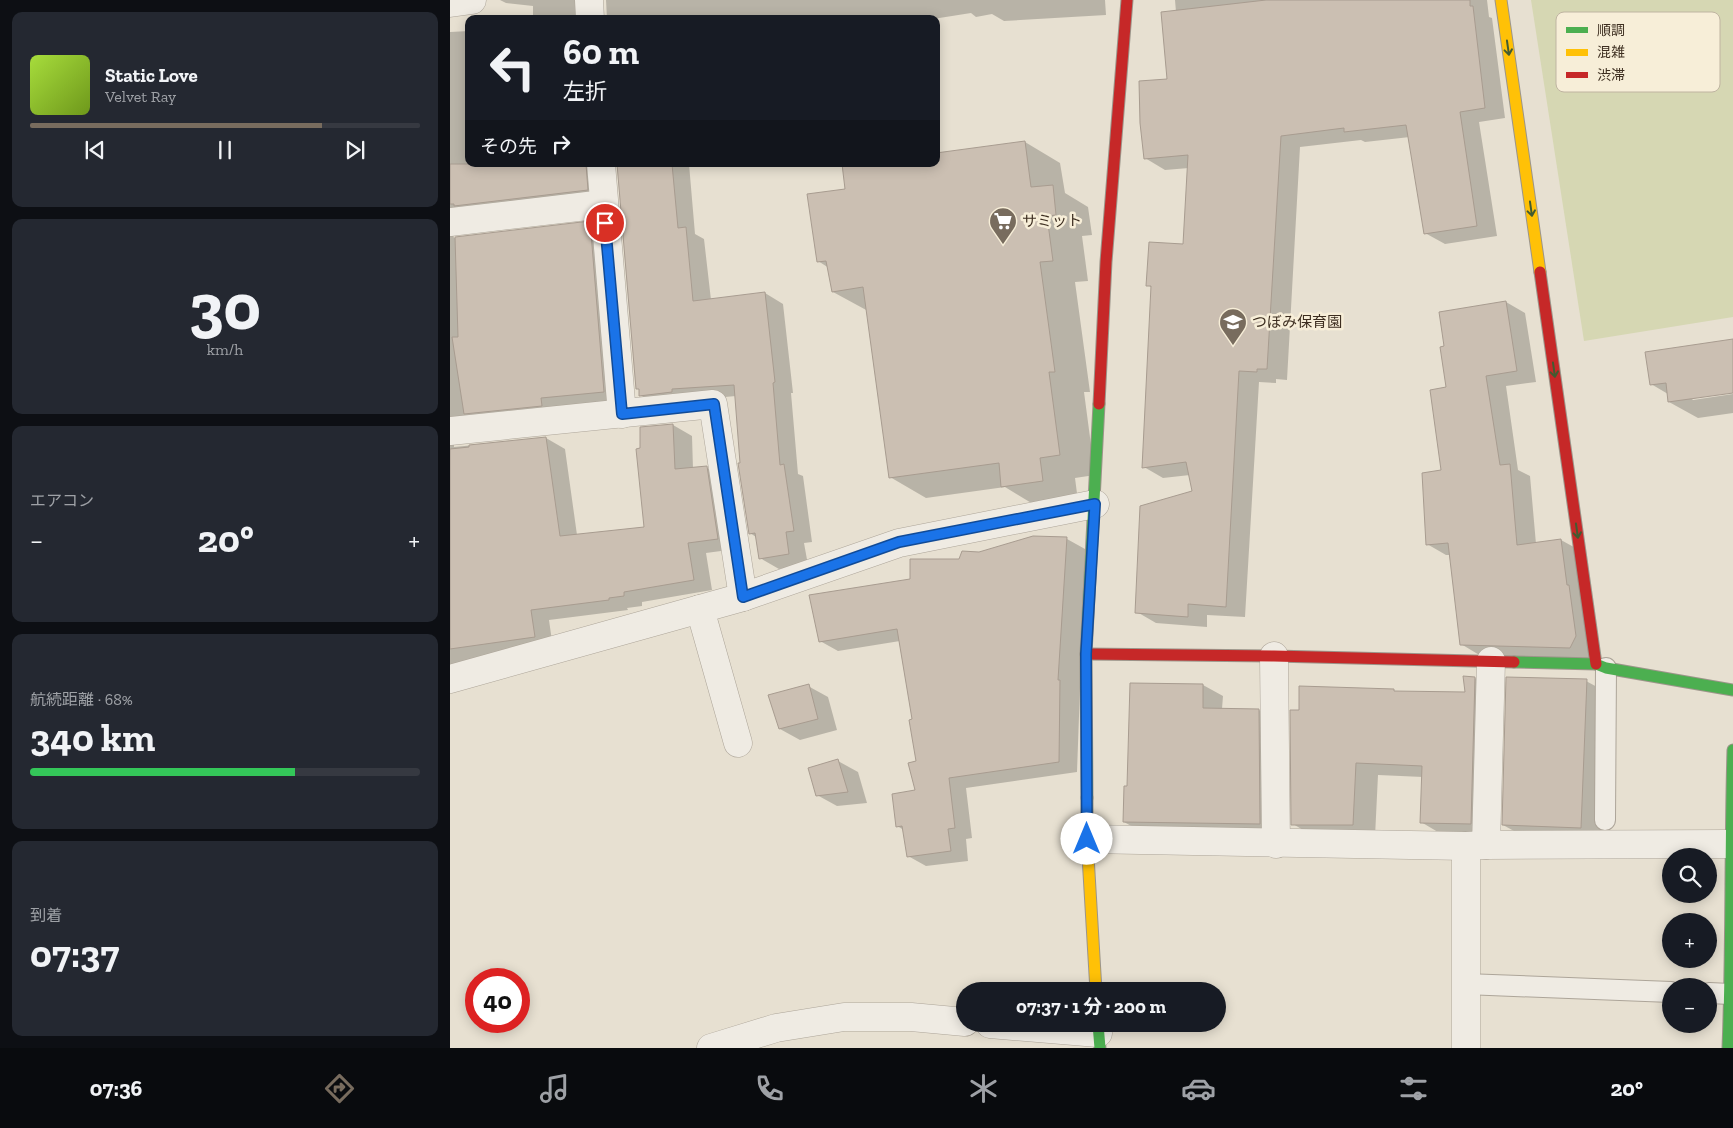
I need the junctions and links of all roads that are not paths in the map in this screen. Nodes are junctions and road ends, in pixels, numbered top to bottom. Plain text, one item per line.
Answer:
1 (472, 0) edge
2 (588, 0) edge
3 (1127, 0) edge
4 (1501, 0) edge
5 (450, 3) edge
6 (590, 15) edge
7 (601, 167) edge
8 (604, 204) junction
9 (450, 222) edge
10 (622, 414) junction
11 (450, 431) edge
12 (1095, 504) junction
13 (743, 597) junction
14 (700, 609) junction
15 (1086, 654) junction
16 (1274, 656) junction
17 (1491, 661) junction
18 (1601, 666) junction
19 (450, 679) edge
20 (1733, 690) edge
21 (738, 742) dead end
22 (1733, 750) edge
23 (1605, 820) dead end
24 (1087, 839) junction
25 (1276, 844) junction
26 (1730, 844) junction
27 (1476, 846) junction
28 (1095, 982) edge
29 (1465, 984) junction
30 (1662, 992) edge
31 (1717, 993) edge
32 (1730, 994) junction
33 (956, 1021) edge
34 (1069, 1032) edge
35 (1099, 1035) edge
36 (711, 1048) edge
37 (1466, 1048) edge
38 (1728, 1048) edge

1 - 5 street
2 - 6 street
3 - 12 street
4 -> 18 street
7 - 8 street
8 - 9 street
8 - 10 street
10 - 11 street
10 - 13 street
12 - 13 street
12 - 15 street
13 - 14 street
14 - 19 street
14 - 21 street
15 - 16 street
15 - 24 street
16 - 17 street
16 - 25 street
17 - 18 street
17 - 27 street
18 - 20 street
18 - 23 lane
22 - 26 street
24 - 25 street
24 - 28 street
25 - 27 street
26 - 27 street
26 - 32 street
27 - 29 street
29 - 30 lane
29 - 37 street
31 - 32 lane
32 - 38 street
33 - 36 street
34 - 35 street

